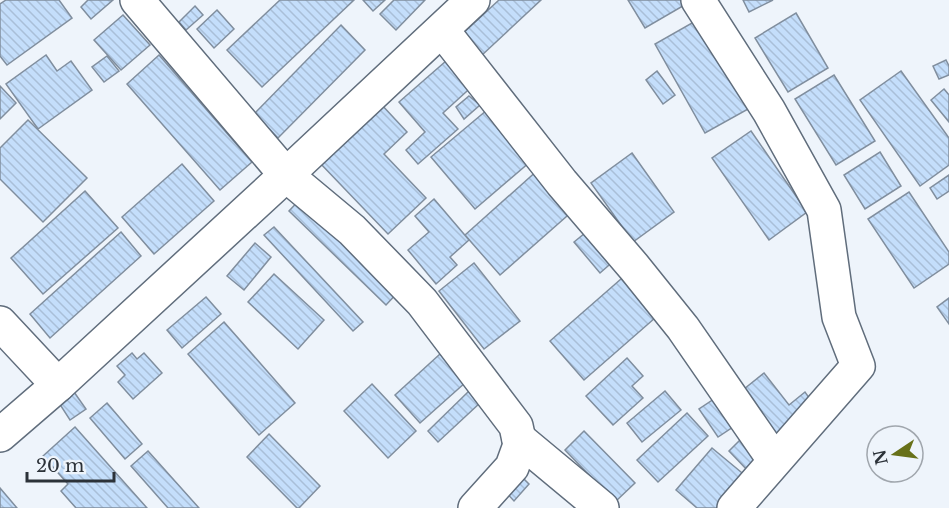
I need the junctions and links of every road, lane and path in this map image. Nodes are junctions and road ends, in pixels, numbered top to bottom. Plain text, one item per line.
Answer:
1 (137, 0) edge
2 (473, 0) edge
3 (698, 0) edge
4 (442, 30) junction
5 (286, 175) junction
6 (0, 323) edge
7 (58, 385) junction
8 (0, 435) edge
9 (519, 439) junction
10 (768, 451) dead end
11 (475, 508) edge
12 (602, 508) edge
13 (735, 508) edge

1 - 5 street
2 - 4 street
3 - 13 street
4 - 5 street
4 - 10 street
5 - 7 street
5 - 9 street
6 - 7 street
7 - 8 street
9 - 11 street
9 - 12 street

